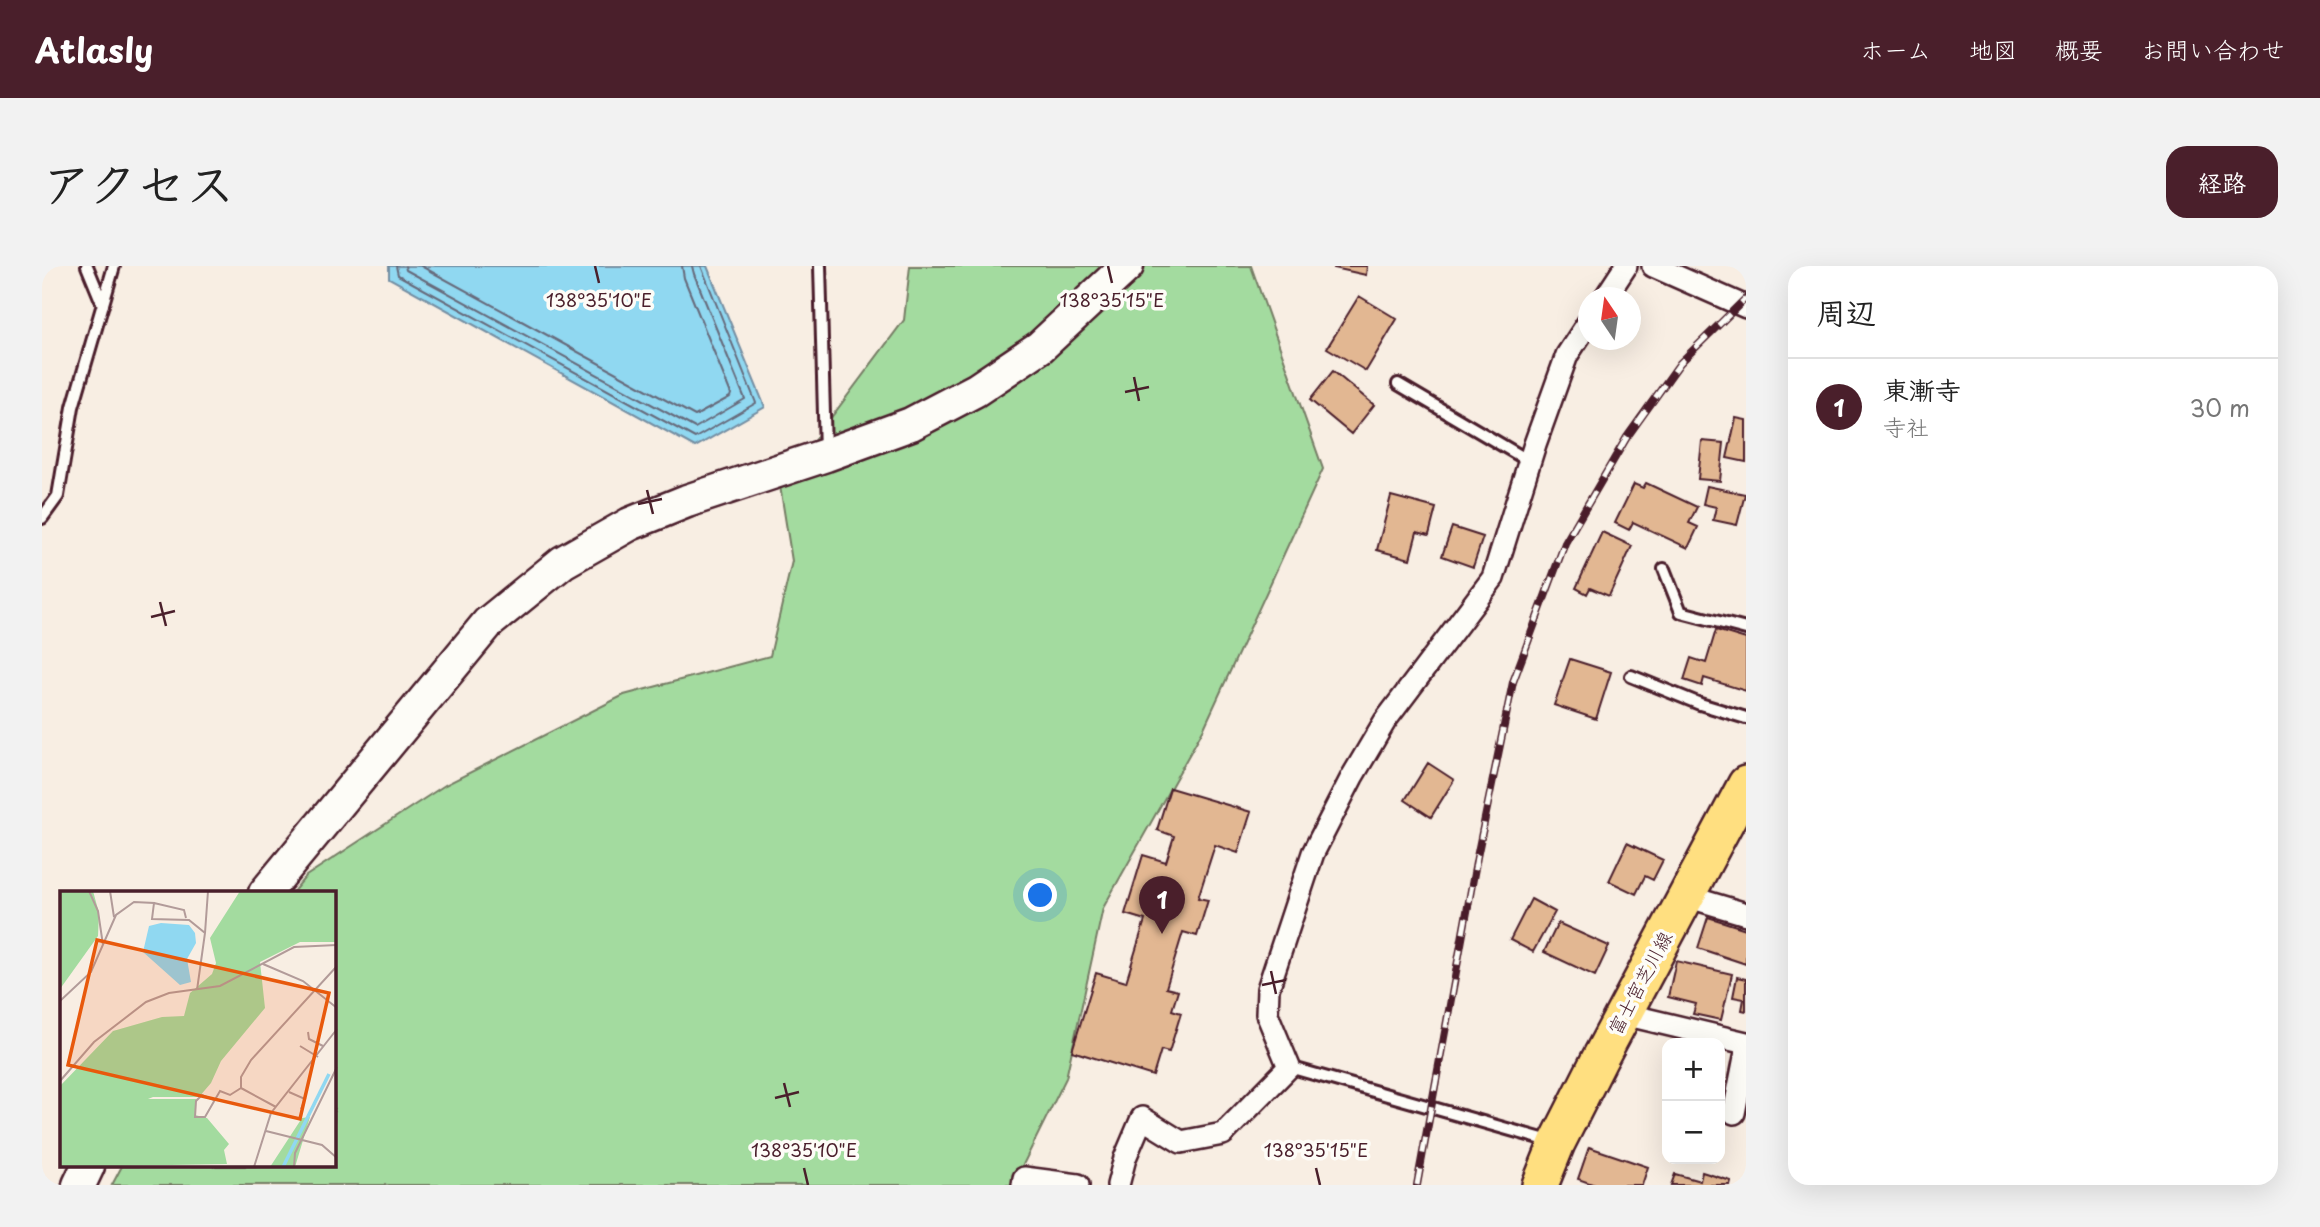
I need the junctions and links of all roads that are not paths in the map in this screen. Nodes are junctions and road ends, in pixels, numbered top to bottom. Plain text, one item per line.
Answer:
1 (87, 266) edge
2 (114, 266) edge
3 (820, 266) edge
4 (1127, 266) edge
5 (1626, 266) edge
6 (1653, 266) edge
7 (1612, 287) edge
8 (103, 305) junction
9 (1746, 307) edge
10 (1578, 338) edge
11 (1398, 384) dead end
12 (825, 455) junction
13 (1529, 461) junction
14 (42, 518) edge
15 (1664, 569) dead end
16 (1746, 629) edge
17 (1631, 676) dead end
18 (1746, 718) edge
19 (1746, 784) edge
20 (267, 891) edge
21 (1686, 896) junction
22 (1746, 914) edge
23 (1624, 1014) junction
24 (1746, 1043) edge
25 (1746, 1052) edge
26 (1289, 1067) junction
27 (1734, 1113) dead end
28 (1557, 1143) junction
29 (87, 1168) edge
30 (79, 1185) edge
31 (1023, 1185) edge
32 (1078, 1185) edge
33 (1118, 1185) edge
34 (1540, 1185) edge

1 - 8 lane
2 - 8 lane
3 - 12 lane
4 - 12 street
5 - 7 street
6 - 9 street
8 - 14 lane
10 - 13 street
11 - 13 lane
12 - 20 street
13 - 26 street
15 - 16 lane
17 - 18 lane
19 - 21 main road, 富士宮芝川線
21 - 22 street
21 - 23 main road, 富士宮芝川線
23 - 24 street
23 - 28 main road, 富士宮芝川線
25 - 27 street
26 - 28 lane
26 - 33 street
28 - 34 main road, 富士宮芝川線
29 - 30 street
31 - 32 street

